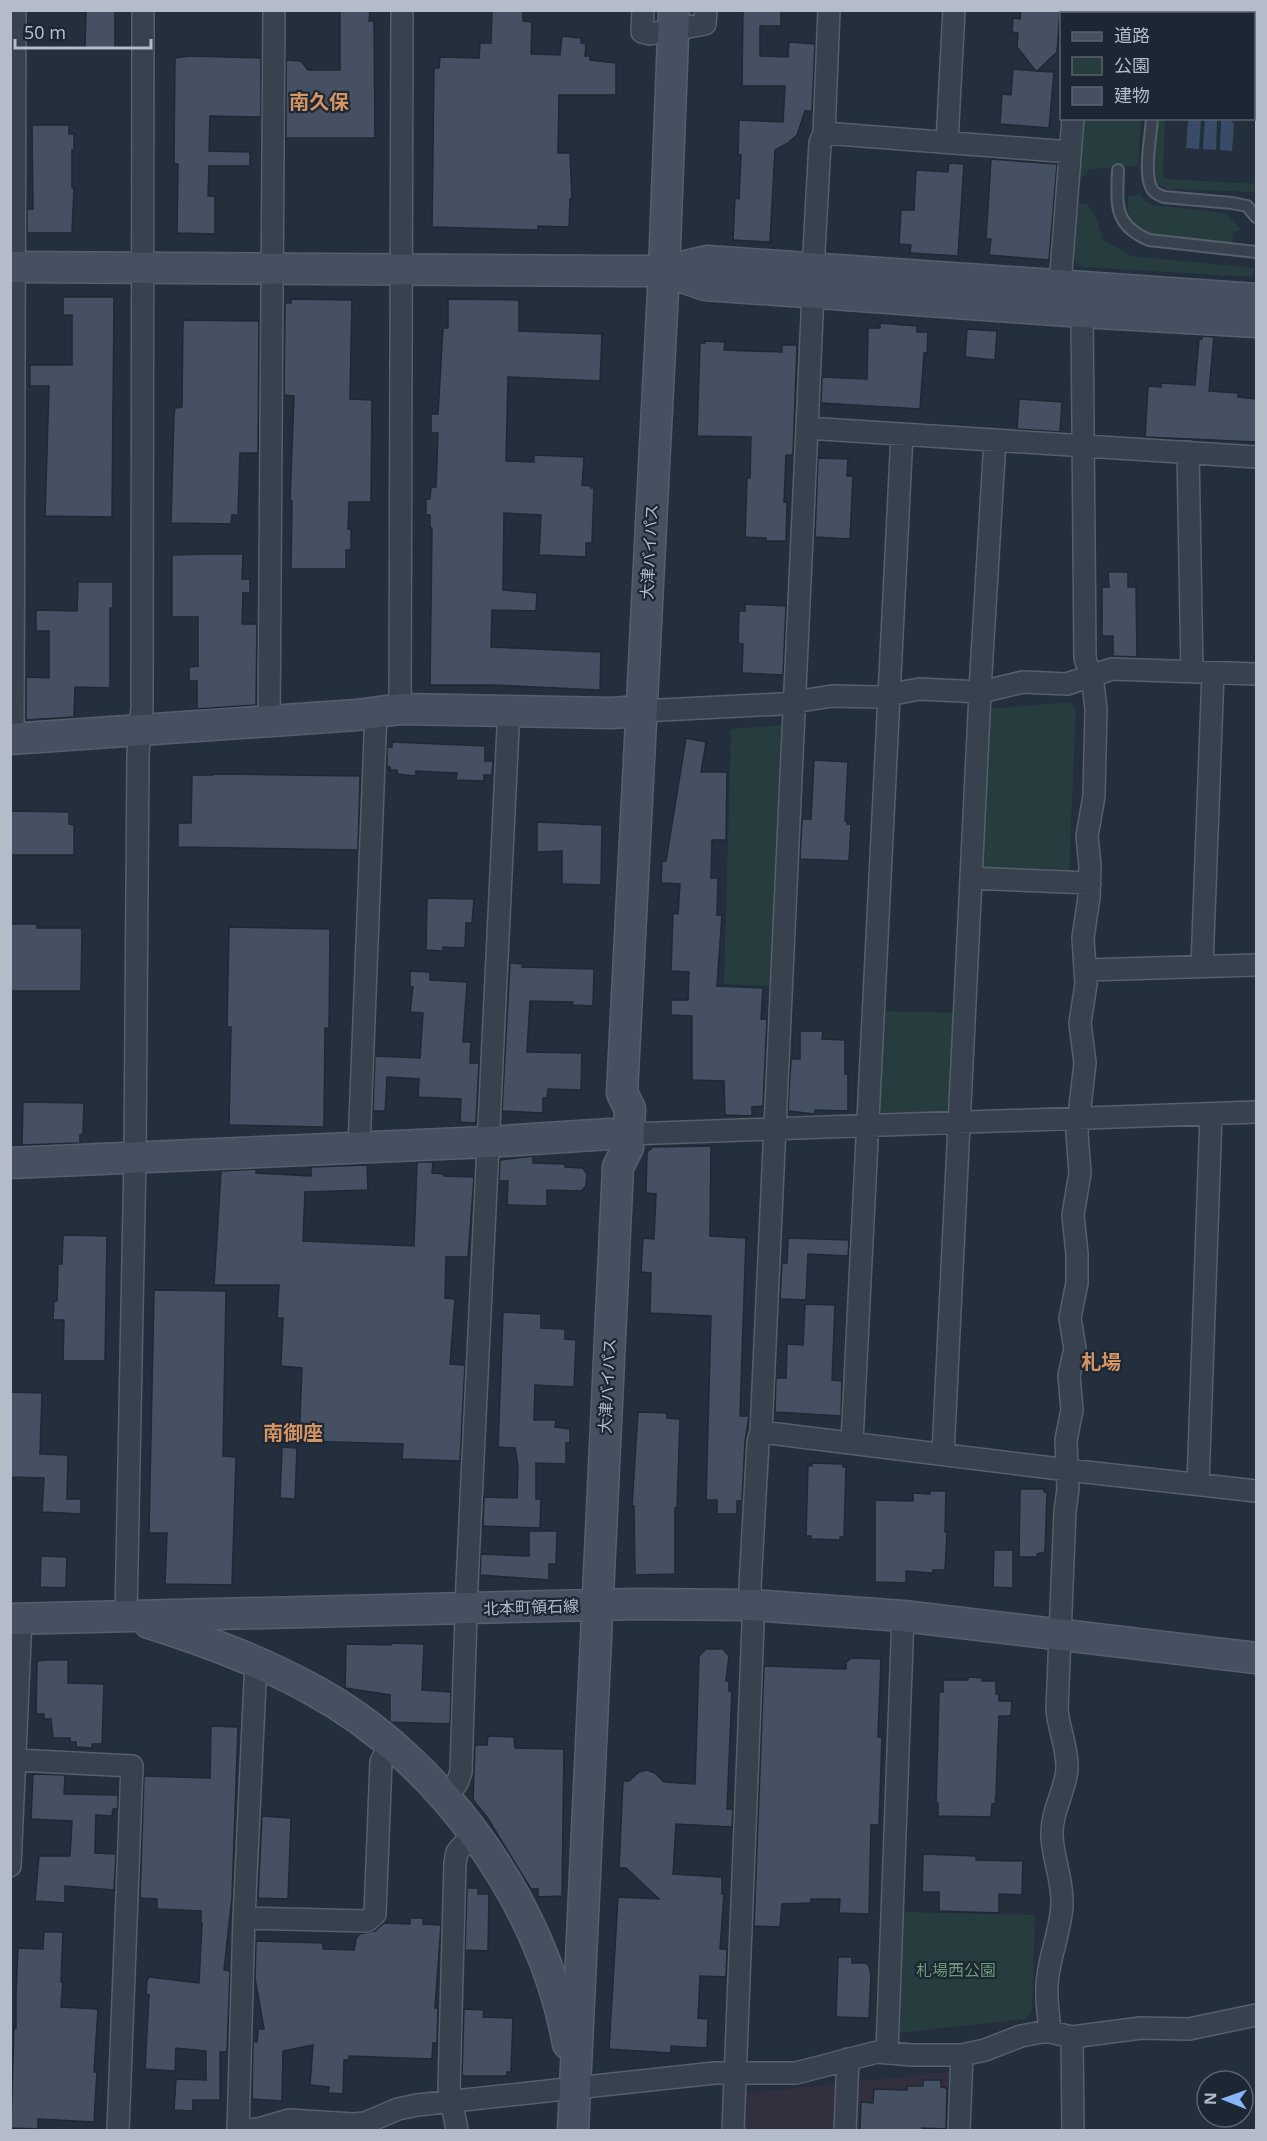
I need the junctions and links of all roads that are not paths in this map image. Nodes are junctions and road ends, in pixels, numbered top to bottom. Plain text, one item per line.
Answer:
1 (15, 10) edge
2 (144, 10) edge
3 (274, 10) edge
4 (402, 10) edge
5 (643, 10) edge
6 (706, 10) edge
7 (829, 10) edge
8 (954, 10) edge
9 (674, 21) edge
10 (1073, 120) edge
11 (1152, 120) edge
12 (824, 133) junction
13 (947, 142) junction
14 (1070, 152) junction
15 (1118, 170) dead end
16 (1252, 206) edge
17 (1257, 217) edge
18 (1257, 252) edge
19 (13, 267) edge
20 (142, 268) junction
21 (273, 269) junction
22 (401, 270) junction
23 (664, 271) junction
24 (813, 281) junction
25 (1257, 299) edge
26 (1066, 303) junction
27 (1257, 322) edge
28 (807, 428) junction
29 (902, 434) junction
30 (995, 440) junction
31 (1083, 444) junction
32 (1188, 452) junction
33 (1257, 457) edge
34 (1202, 672) junction
35 (1257, 674) edge
36 (1090, 677) junction
37 (981, 692) junction
38 (888, 696) junction
39 (795, 702) junction
40 (507, 710) junction
41 (388, 711) junction
42 (642, 711) junction
43 (269, 721) junction
44 (140, 731) junction
45 (12, 739) edge
46 (971, 878) junction
47 (1090, 883) junction
48 (1257, 965) edge
49 (1202, 966) junction
50 (1086, 970) junction
51 (1257, 1112) edge
52 (1210, 1114) junction
53 (1078, 1118) junction
54 (959, 1123) junction
55 (867, 1125) junction
56 (775, 1129) junction
57 (619, 1134) junction
58 (487, 1142) junction
59 (359, 1148) junction
60 (135, 1157) junction
61 (10, 1163) edge
62 (761, 1432) junction
63 (852, 1443) junction
64 (943, 1454) junction
65 (1068, 1470) junction
66 (1198, 1484) junction
67 (1257, 1491) edge
68 (597, 1605) junction
69 (752, 1605) junction
70 (467, 1609) junction
71 (126, 1616) junction
72 (903, 1616) junction
73 (16, 1619) edge
74 (1060, 1634) junction
75 (1257, 1658) edge
76 (256, 1661) junction
77 (390, 1744) junction
78 (16, 1760) junction
79 (446, 1798) junction
80 (474, 1833) junction
81 (11, 1864) edge
82 (244, 1918) junction
83 (1257, 2015) edge
84 (1050, 2032) junction
85 (1072, 2037) junction
86 (887, 2052) junction
87 (962, 2055) junction
88 (848, 2059) junction
89 (735, 2074) junction
90 (575, 2086) junction
91 (452, 2101) junction
92 (365, 2127) edge
93 (269, 2129) edge
94 (118, 2130) edge
95 (238, 2130) edge
96 (245, 2130) edge
97 (457, 2130) edge
98 (573, 2130) edge
99 (733, 2130) edge
100 (845, 2130) edge
101 (959, 2130) edge
102 (1073, 2130) edge

1 - 19 street
2 - 20 street
3 - 21 street
4 - 22 street
5 - 9 street
6 - 9 street
7 - 12 street
8 - 13 street
9 - 23 street, 大津バイパス
10 - 14 street
11 - 16 lane
12 - 13 street
12 - 24 street
13 - 14 street
14 - 26 street
15 - 18 lane
16 - 17 lane
19 - 20 street
19 - 45 street
20 - 21 street
20 - 44 street
21 - 22 street
21 - 43 street
22 - 23 street
22 - 41 street
23 - 24 street
23 - 42 street, 大津バイパス
24 - 26 street
24 - 28 street
25 - 26 street
26 - 27 street
26 - 31 street
28 - 29 street
28 - 39 street
29 - 30 street
29 - 38 street
30 - 31 street
30 - 37 street
31 - 32 street
31 - 36 street
32 - 33 street
32 - 34 street
34 - 35 street
34 - 36 street
34 - 49 street
36 - 37 street
36 - 47 street
37 - 38 street
37 - 46 street
38 - 39 street
38 - 55 street
39 - 42 street
39 - 56 street
40 - 41 street
40 - 42 street
40 - 58 street
41 - 43 street
41 - 59 street
42 - 57 street, 大津バイパス
43 - 44 street
44 - 45 street
44 - 60 street
46 - 47 street
46 - 54 street
47 - 50 street
48 - 49 street
49 - 50 street
50 - 53 street
51 - 52 street
52 - 53 street
52 - 66 street
53 - 54 street
53 - 65 street
54 - 55 street
54 - 64 street
55 - 56 street
55 - 63 street
56 - 57 street
56 - 62 street
57 - 58 street
57 - 68 street, 大津バイパス
58 - 59 street
58 - 70 street
59 - 60 street
60 - 61 street
60 - 71 street
62 - 63 street
62 - 69 street
63 - 64 street
64 - 65 street
65 - 66 street
65 - 74 street
66 - 67 street
68 - 69 street
68 - 70 street, 北本町領石線
68 - 90 street, 北本町領石線
69 - 72 street
69 - 89 street
70 - 71 street, 北本町領石線
70 - 79 street
71 - 73 street, 北本町領石線
71 - 76 street
72 - 74 street
72 - 86 street
73 - 78 street
74 - 75 street
74 - 84 street
76 - 77 street
76 - 82 street
77 - 79 street
77 - 82 street
78 - 81 street
78 - 94 street
79 - 80 street
80 - 90 street
80 - 91 street
82 - 95 street
83 - 85 street
84 - 85 street
84 - 87 street
85 - 102 street
86 - 87 street
86 - 88 street
87 - 101 street
88 - 89 street
88 - 100 street
89 - 90 street
89 - 99 street
90 - 91 street
90 - 98 street, 北本町領石線
91 - 92 street
91 - 97 street
92 - 93 street
93 - 96 street

